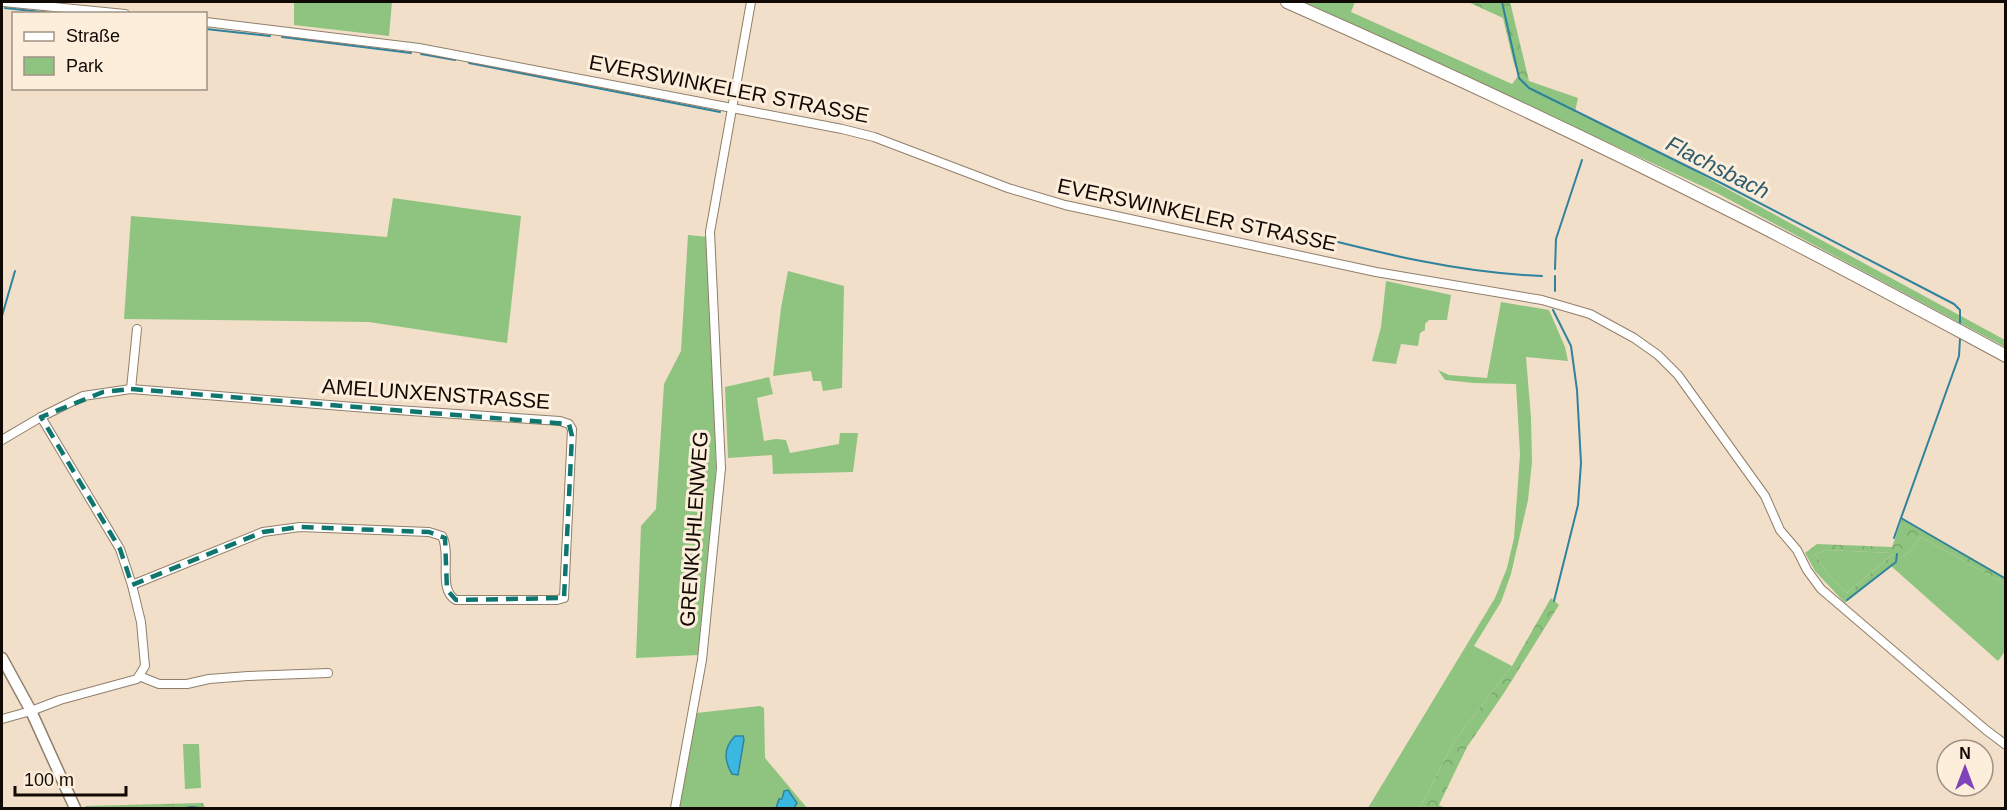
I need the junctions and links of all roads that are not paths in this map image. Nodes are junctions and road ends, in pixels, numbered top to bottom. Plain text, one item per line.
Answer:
1 (3, 2) edge
2 (751, 2) edge
3 (1287, 2) edge
4 (105, 12) edge
5 (207, 22) edge
6 (731, 107) junction
7 (137, 329) dead end
8 (2006, 356) edge
9 (131, 389) junction
10 (41, 417) junction
11 (2, 440) edge
12 (132, 585) junction
13 (2, 658) edge
14 (328, 673) dead end
15 (139, 676) junction
16 (31, 711) junction
17 (2, 719) edge
18 (2006, 745) edge
19 (75, 808) edge
20 (675, 808) edge

1 - 4 street
2 - 6 street, GRENKUHLENWEG
3 - 8 main road
5 - 6 street, EVERSWINKELER STRASSE
6 - 18 street, EVERSWINKELER STRASSE
6 - 20 street, GRENKUHLENWEG
7 - 9 street
9 - 10 street, AMELUNXENSTRASSE
9 - 12 street, AMELUNXENSTRASSE
10 - 11 street, AMELUNXENSTRASSE
10 - 12 street
12 - 15 street
13 - 16 street
14 - 15 street
15 - 16 street
16 - 17 street
16 - 19 street

